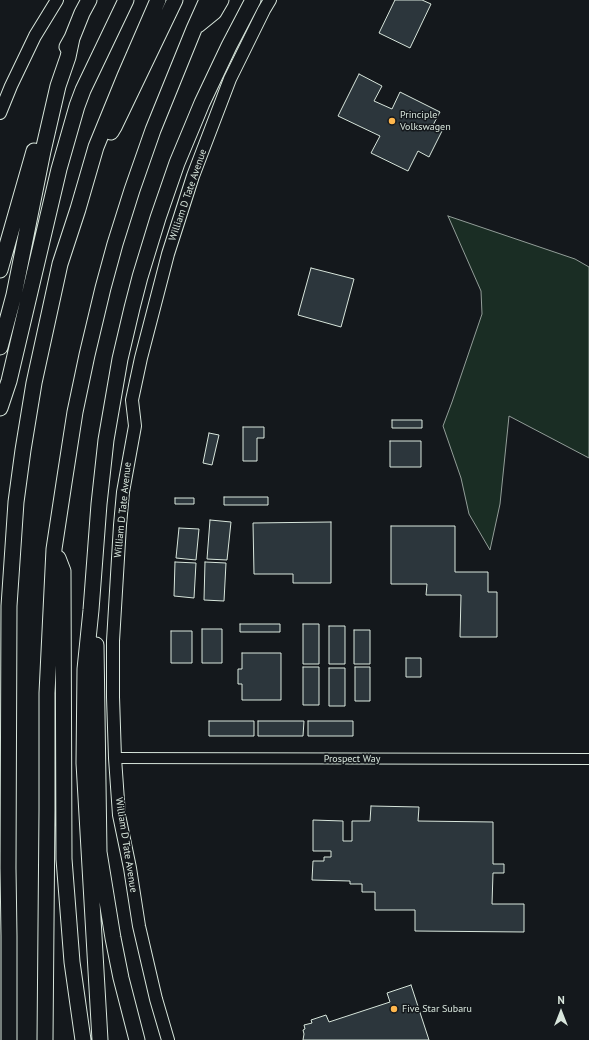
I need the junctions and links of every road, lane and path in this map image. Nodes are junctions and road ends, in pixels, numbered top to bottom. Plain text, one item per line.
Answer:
1 (57, 0) edge
2 (89, 0) edge
3 (116, 0) edge
4 (126, 0) edge
5 (158, 0) edge
6 (176, 0) edge
7 (208, 0) edge
8 (221, 0) edge
9 (253, 0) edge
10 (270, 0) edge
11 (194, 29) junction
12 (72, 38) junction
13 (83, 90) junction
14 (0, 113) edge
15 (96, 148) junction
16 (0, 270) edge
17 (0, 348) edge
18 (0, 408) edge
19 (54, 549) junction
20 (91, 610) junction
21 (115, 758) junction
22 (589, 759) edge
23 (8, 868) junction
24 (0, 891) edge
25 (9, 1040) edge
26 (45, 1040) edge
27 (83, 1040) edge
28 (100, 1040) edge
29 (136, 1040) edge
30 (168, 1040) edge

1 - 14 main road
2 - 12 highway
3 - 13 highway
4 - 13 highway
5 - 15 highway
6 - 15 highway
7 - 11 highway
8 - 11 highway
9 - 20 highway
10 - 21 main road, William D Tate Avenue
11 - 19 highway
12 - 16 highway
12 - 17 highway
13 - 18 highway
15 - 23 highway
19 - 26 highway
19 - 27 highway
20 - 28 highway
20 - 29 highway
21 - 22 street, Prospect Way
21 - 30 main road, William D Tate Avenue
23 - 24 highway
23 - 25 highway

